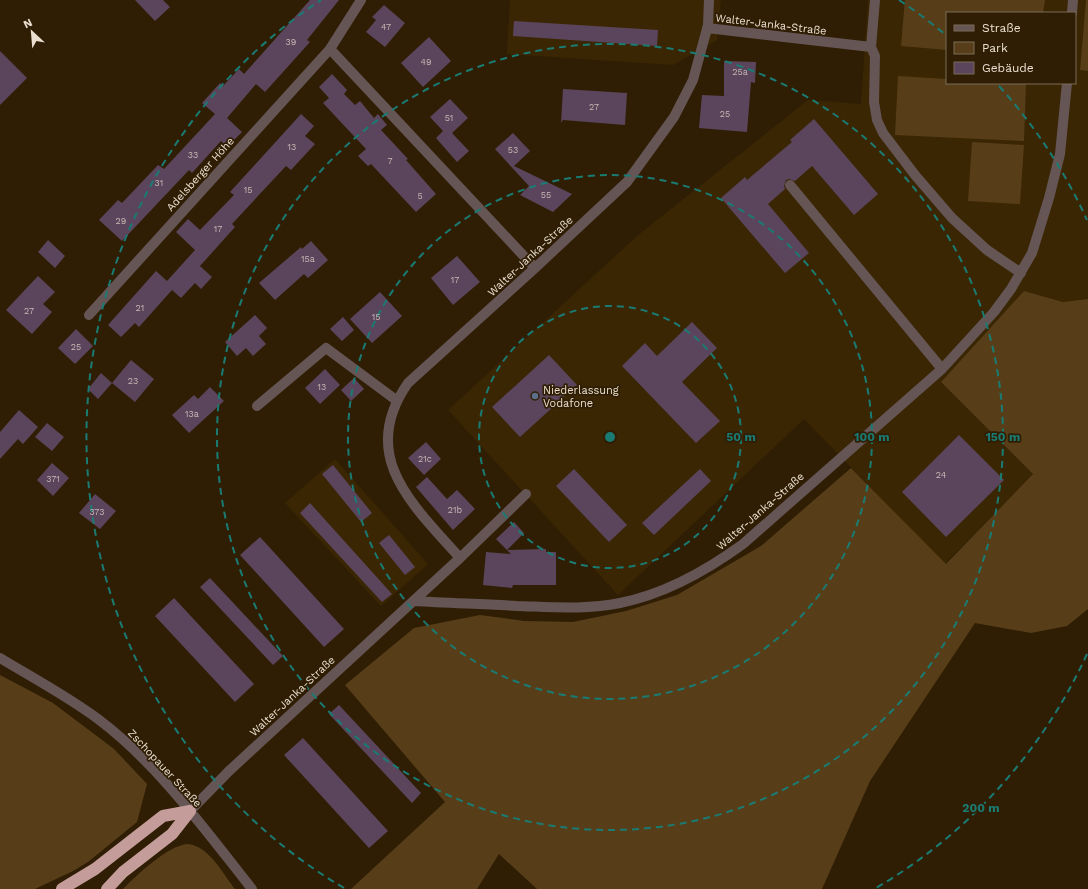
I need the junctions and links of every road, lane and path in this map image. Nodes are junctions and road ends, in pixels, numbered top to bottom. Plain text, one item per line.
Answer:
1 (361, 0) edge
2 (710, 0) edge
3 (875, 0) edge
4 (1073, 0) edge
5 (1072, 12) edge
6 (707, 28) junction
7 (872, 47) junction
8 (330, 49) junction
9 (1068, 84) edge
10 (790, 185) dead end
11 (535, 268) junction
12 (1021, 273) junction
13 (89, 315) dead end
14 (942, 369) junction
15 (396, 400) junction
16 (257, 406) dead end
17 (526, 494) dead end
18 (460, 558) junction
19 (414, 601) junction
20 (0, 658) edge
21 (190, 811) junction
22 (62, 889) edge
23 (107, 889) edge
24 (252, 889) edge

1 - 8 street, Adelsberger Höhe
2 - 6 street
3 - 7 street
4 - 5 street
6 - 7 street, Walter-Janka-Straße
6 - 11 street, Walter-Janka-Straße
7 - 12 street
8 - 11 street
8 - 13 street, Adelsberger Höhe
9 - 12 street, Walter-Janka-Straße
10 - 14 street
11 - 15 street, Walter-Janka-Straße
12 - 14 street, Walter-Janka-Straße
14 - 19 street, Walter-Janka-Straße
15 - 16 street
15 - 18 street, Walter-Janka-Straße
17 - 18 street, Walter-Janka-Straße
18 - 19 street, Walter-Janka-Straße
19 - 21 street, Walter-Janka-Straße
20 - 21 street, Zschopauer Straße
21 - 22 highway
21 - 23 highway
21 - 24 street, Zschopauer Straße

